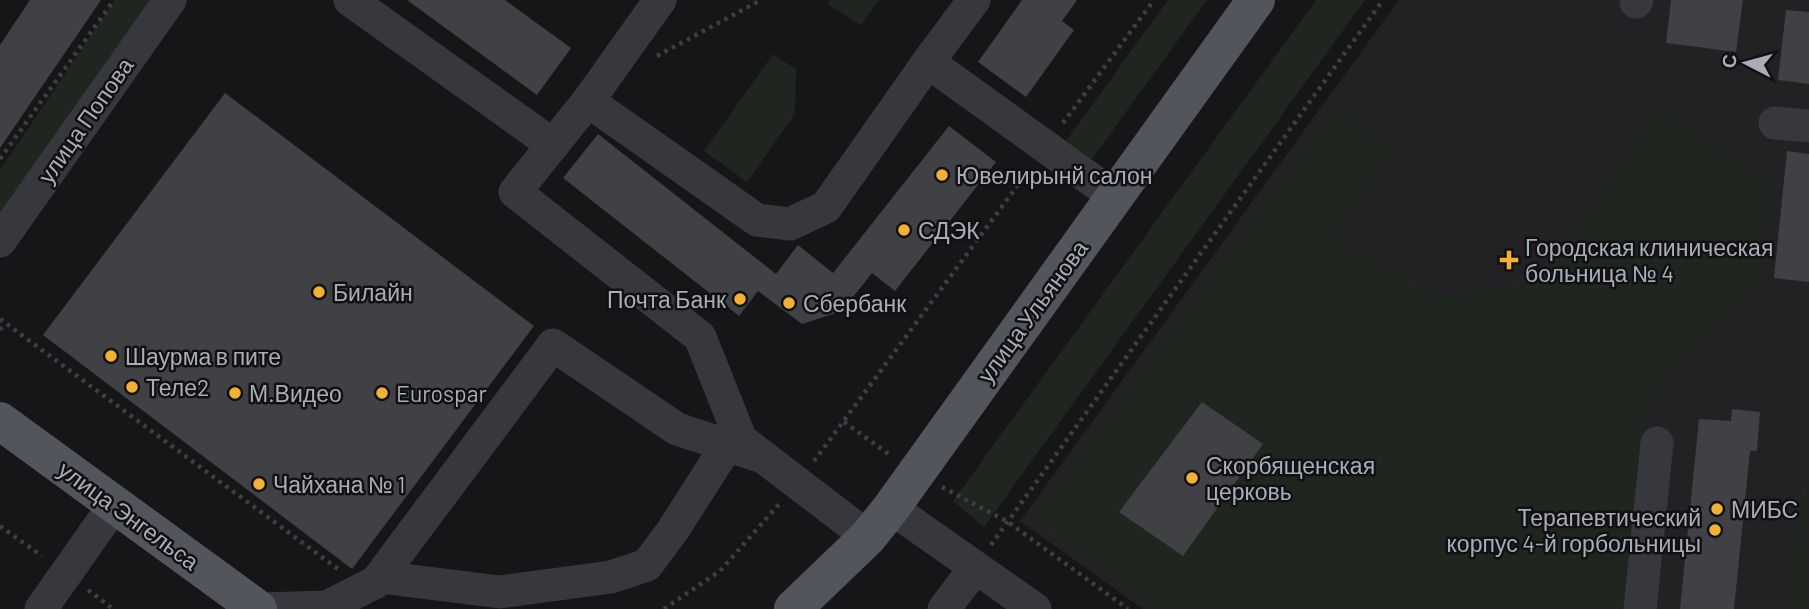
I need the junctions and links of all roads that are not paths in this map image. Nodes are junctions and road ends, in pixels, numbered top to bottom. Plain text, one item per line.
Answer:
1 (170, 0) edge
2 (350, 0) edge
3 (660, 0) edge
4 (974, 0) edge
5 (1256, 0) edge
6 (928, 62) junction
7 (589, 101) junction
8 (1776, 123) dead end
9 (1809, 126) edge
10 (553, 145) junction
11 (1114, 196) junction
12 (0, 241) edge
13 (0, 421) edge
14 (1657, 443) dead end
15 (726, 447) junction
16 (762, 457) junction
17 (115, 504) junction
18 (891, 508) junction
19 (868, 537) junction
20 (975, 568) junction
21 (378, 580) junction
22 (41, 609) edge
23 (260, 609) edge
24 (793, 609) edge
25 (944, 609) edge
26 (1035, 609) edge
27 (1640, 609) edge

1 - 12 street, улица Попова
2 - 10 street
3 - 7 street
4 - 6 street
5 - 11 main road, улица Ульянова
6 - 7 street
6 - 11 street
7 - 10 street
8 - 9 street
10 - 16 street
11 - 18 main road, улица Ульянова
13 - 17 main road, улица Энгельса
14 - 27 street
15 - 16 street
15 - 21 street
15 - 21 street
16 - 19 street
17 - 22 street
17 - 23 main road, улица Энгельса
18 - 19 main road, улица Ульянова
18 - 20 street
19 - 24 main road, улица Ульянова
20 - 25 street
20 - 26 street
21 - 23 street

